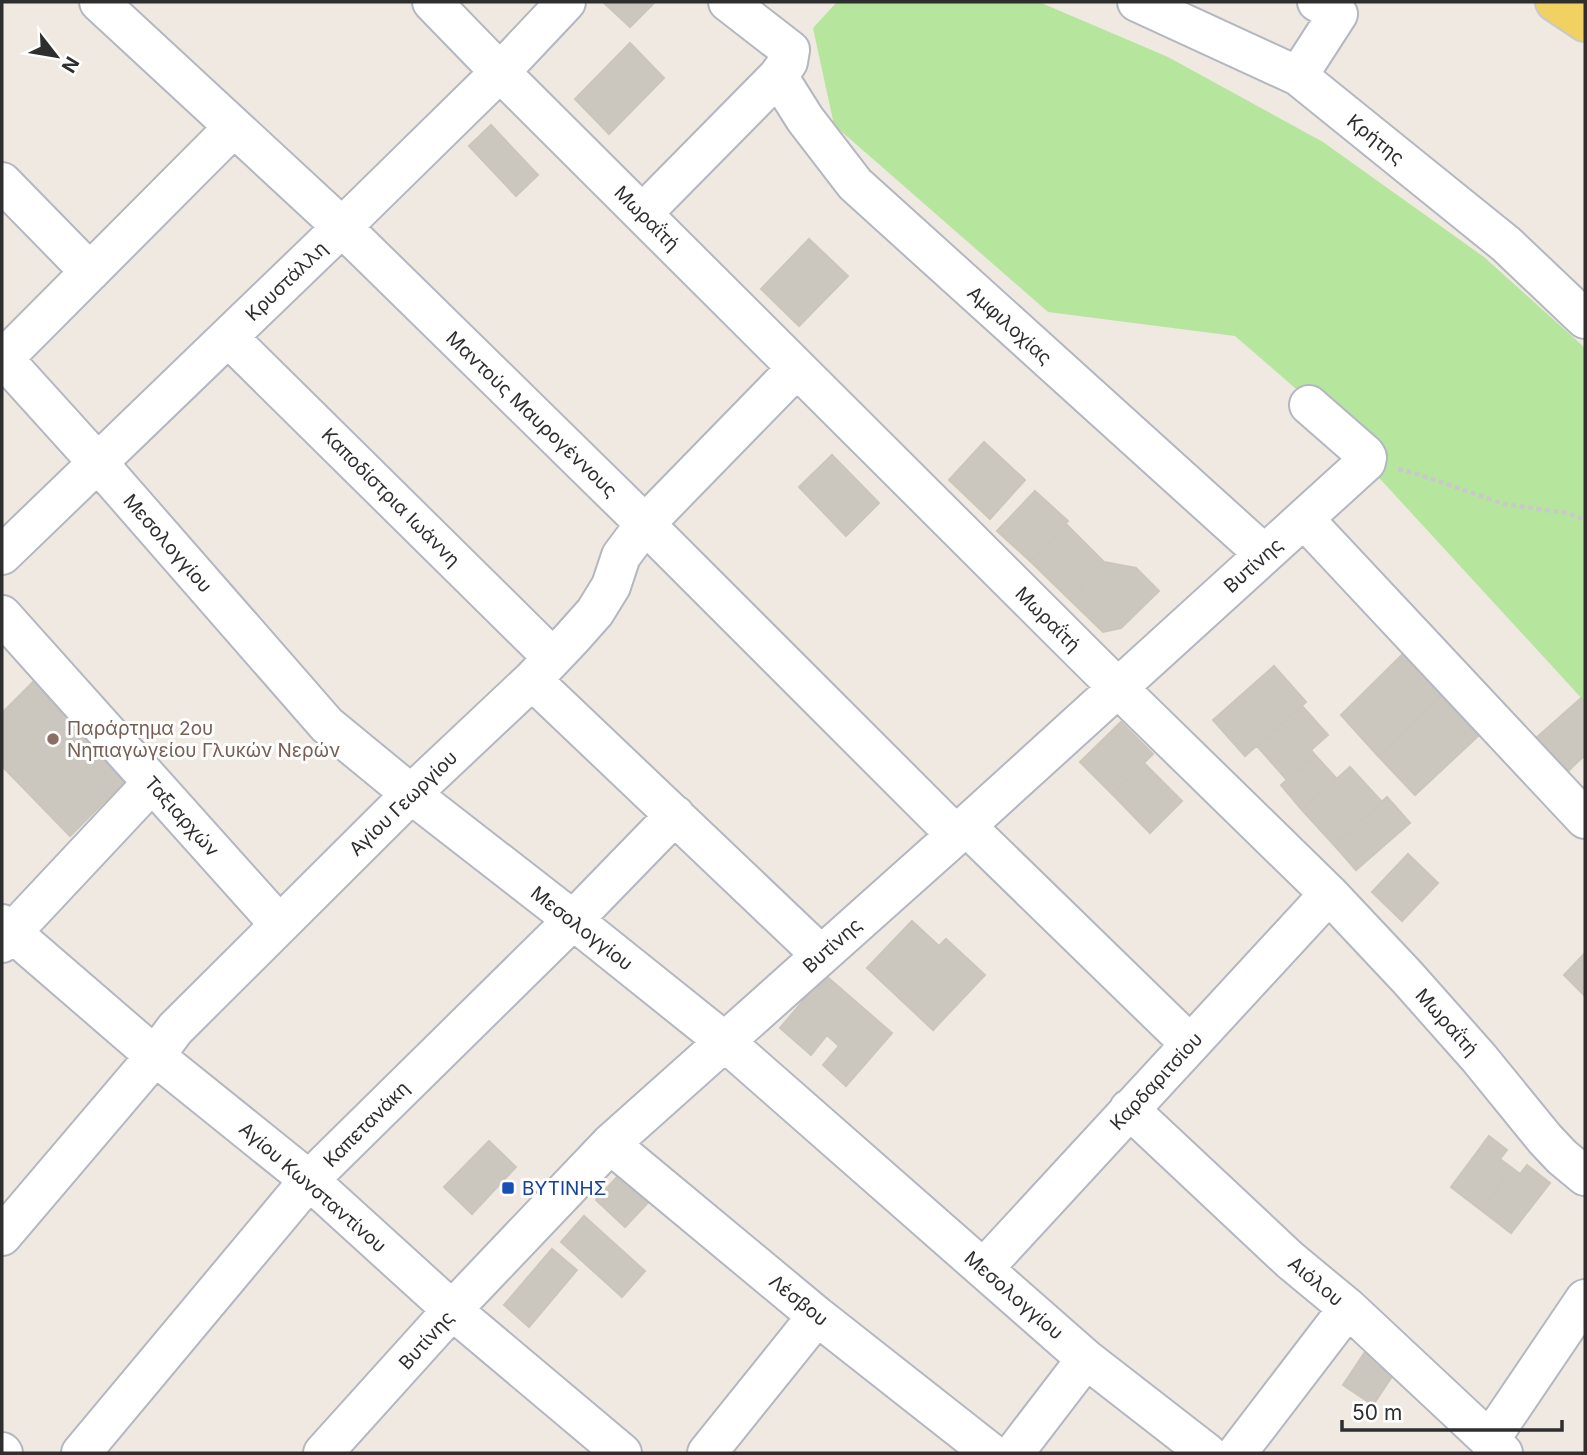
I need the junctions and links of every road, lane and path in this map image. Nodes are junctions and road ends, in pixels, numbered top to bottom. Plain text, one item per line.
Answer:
1 (99, 2) edge
2 (432, 2) edge
3 (566, 2) edge
4 (729, 2) edge
5 (1137, 2) edge
6 (1555, 2) edge
7 (1333, 6) edge
8 (1585, 22) edge
9 (500, 72) junction
10 (778, 76) junction
11 (1298, 76) junction
12 (234, 127) junction
13 (2, 182) edge
14 (643, 213) junction
15 (342, 228) junction
16 (90, 272) junction
17 (1585, 319) edge
18 (228, 337) junction
19 (3, 358) edge
20 (797, 368) junction
21 (1309, 405) dead end
22 (1364, 457) junction
23 (98, 463) junction
24 (1304, 519) junction
25 (1585, 520) edge
26 (645, 524) junction
27 (1264, 554) junction
28 (2, 555) edge
29 (2, 615) edge
30 (543, 669) junction
31 (1117, 687) junction
32 (152, 783) junction
33 (411, 794) junction
34 (675, 816) junction
35 (1585, 819) edge
36 (961, 830) junction
37 (1329, 894) junction
38 (573, 920) junction
39 (279, 924) junction
40 (5, 933) edge
41 (821, 955) junction
42 (724, 1041) junction
43 (1190, 1044) junction
44 (155, 1056) junction
45 (1129, 1109) junction
46 (610, 1144) junction
47 (1585, 1176) edge
48 (309, 1180) junction
49 (2, 1236) edge
50 (984, 1268) junction
51 (1585, 1298) edge
52 (1348, 1308) junction
53 (453, 1310) junction
54 (817, 1316) junction
55 (1086, 1359) junction
56 (1496, 1447) edge
57 (609, 1449) edge
58 (81, 1453) edge
59 (323, 1453) edge
60 (707, 1453) edge
61 (990, 1453) edge
62 (1014, 1453) edge
63 (1207, 1453) edge
64 (1237, 1453) edge

1 - 12 street, Μαντούς Μαυρογέννους
2 - 9 street, Μωραΐτή
3 - 9 street, Κρυστάλλη
4 - 10 street
5 - 11 street, Κρήτης
6 - 8 main road
7 - 11 street
9 - 14 street, Μωραΐτή
9 - 15 street, Κρυστάλλη
10 - 14 street
10 - 27 street, Αμφιλοχίας
11 - 17 street, Κρήτης
12 - 15 street, Μαντούς Μαυρογέννους
12 - 16 street
13 - 16 street
14 - 20 street, Μωραΐτή
15 - 18 street, Κρυστάλλη
15 - 26 street, Μαντούς Μαυρογέννους
16 - 19 street
18 - 23 street, Κρυστάλλη
18 - 30 street, Καποδίστρια Ιωάννη
19 - 23 street, Μεσολογγίου
20 - 26 street, Αγίου Γεωργίου
20 - 31 street, Μωραΐτή
21 - 22 street
22 - 24 street, Βυτίνης
22 - 25 path
23 - 28 street, Κρυστάλλη
23 - 33 street, Μεσολογγίου
24 - 27 street, Βυτίνης
24 - 35 street
26 - 30 street, Αγίου Γεωργίου
26 - 36 street, Μαντούς Μαυρογέννους
27 - 31 street, Βυτίνης
29 - 32 street, Ταξιαρχών
30 - 33 street, Αγίου Γεωργίου
30 - 34 street, Καποδίστρια Ιωάννη
31 - 36 street, Βυτίνης
31 - 37 street, Μωραΐτή
32 - 39 street, Ταξιαρχών
32 - 40 street
33 - 38 street, Μεσολογγίου
33 - 39 street, Αγίου Γεωργίου
34 - 38 street, Καπετανάκη
34 - 41 street, Καποδίστρια Ιωάννη
36 - 41 street, Βυτίνης
36 - 43 street, Μαντούς Μαυρογέννους
37 - 43 street, Καρδαριτσίου
37 - 47 street, Μωραΐτή
38 - 42 street, Μεσολογγίου
38 - 48 street, Καπετανάκη
39 - 44 street, Αγίου Γεωργίου
40 - 44 street, Αγίου Κωνσταντίνου
41 - 42 street, Βυτίνης
42 - 46 street, Βυτίνης
42 - 50 street, Μεσολογγίου
43 - 45 street, Καρδαριτσίου
44 - 48 street, Αγίου Κωνσταντίνου
44 - 49 street, Αγίου Γεωργίου
45 - 50 street, Καρδαριτσίου
45 - 52 street, Αιόλου
46 - 53 street, Βυτίνης
46 - 54 street, Λέσβου
48 - 53 street, Αγίου Κωνσταντίνου
48 - 58 street, Καπετανάκη
50 - 55 street, Μεσολογγίου
51 - 56 street
52 - 56 street, Αιόλου
52 - 64 street
53 - 57 street, Αγίου Κωνσταντίνου
53 - 59 street, Βυτίνης
54 - 60 street
54 - 61 street, Λέσβου
55 - 62 street
55 - 63 street, Μεσολογγίου

